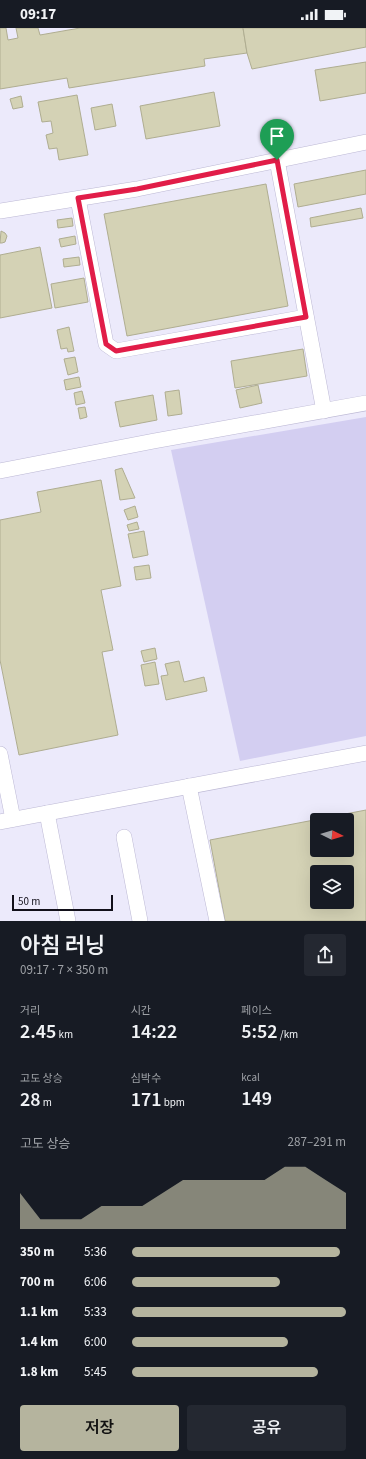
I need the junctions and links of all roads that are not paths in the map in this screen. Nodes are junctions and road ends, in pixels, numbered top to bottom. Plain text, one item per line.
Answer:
1 (366, 142) edge
2 (277, 160) junction
3 (78, 198) junction
4 (0, 211) edge
5 (306, 317) junction
6 (366, 403) edge
7 (324, 411) junction
8 (0, 471) edge
9 (366, 753) edge
10 (0, 754) edge
11 (189, 786) junction
12 (47, 813) junction
13 (6, 820) edge
14 (124, 837) dead end
15 (68, 921) edge
16 (140, 921) edge
17 (216, 921) edge

1 - 2 lane
2 - 3 lane
2 - 5 lane
3 - 4 lane
3 - 5 lane
5 - 7 lane
6 - 7 lane
7 - 8 lane
9 - 11 lane
10 - 13 lane
11 - 12 lane
11 - 17 lane
12 - 13 lane
12 - 15 lane
14 - 16 lane

